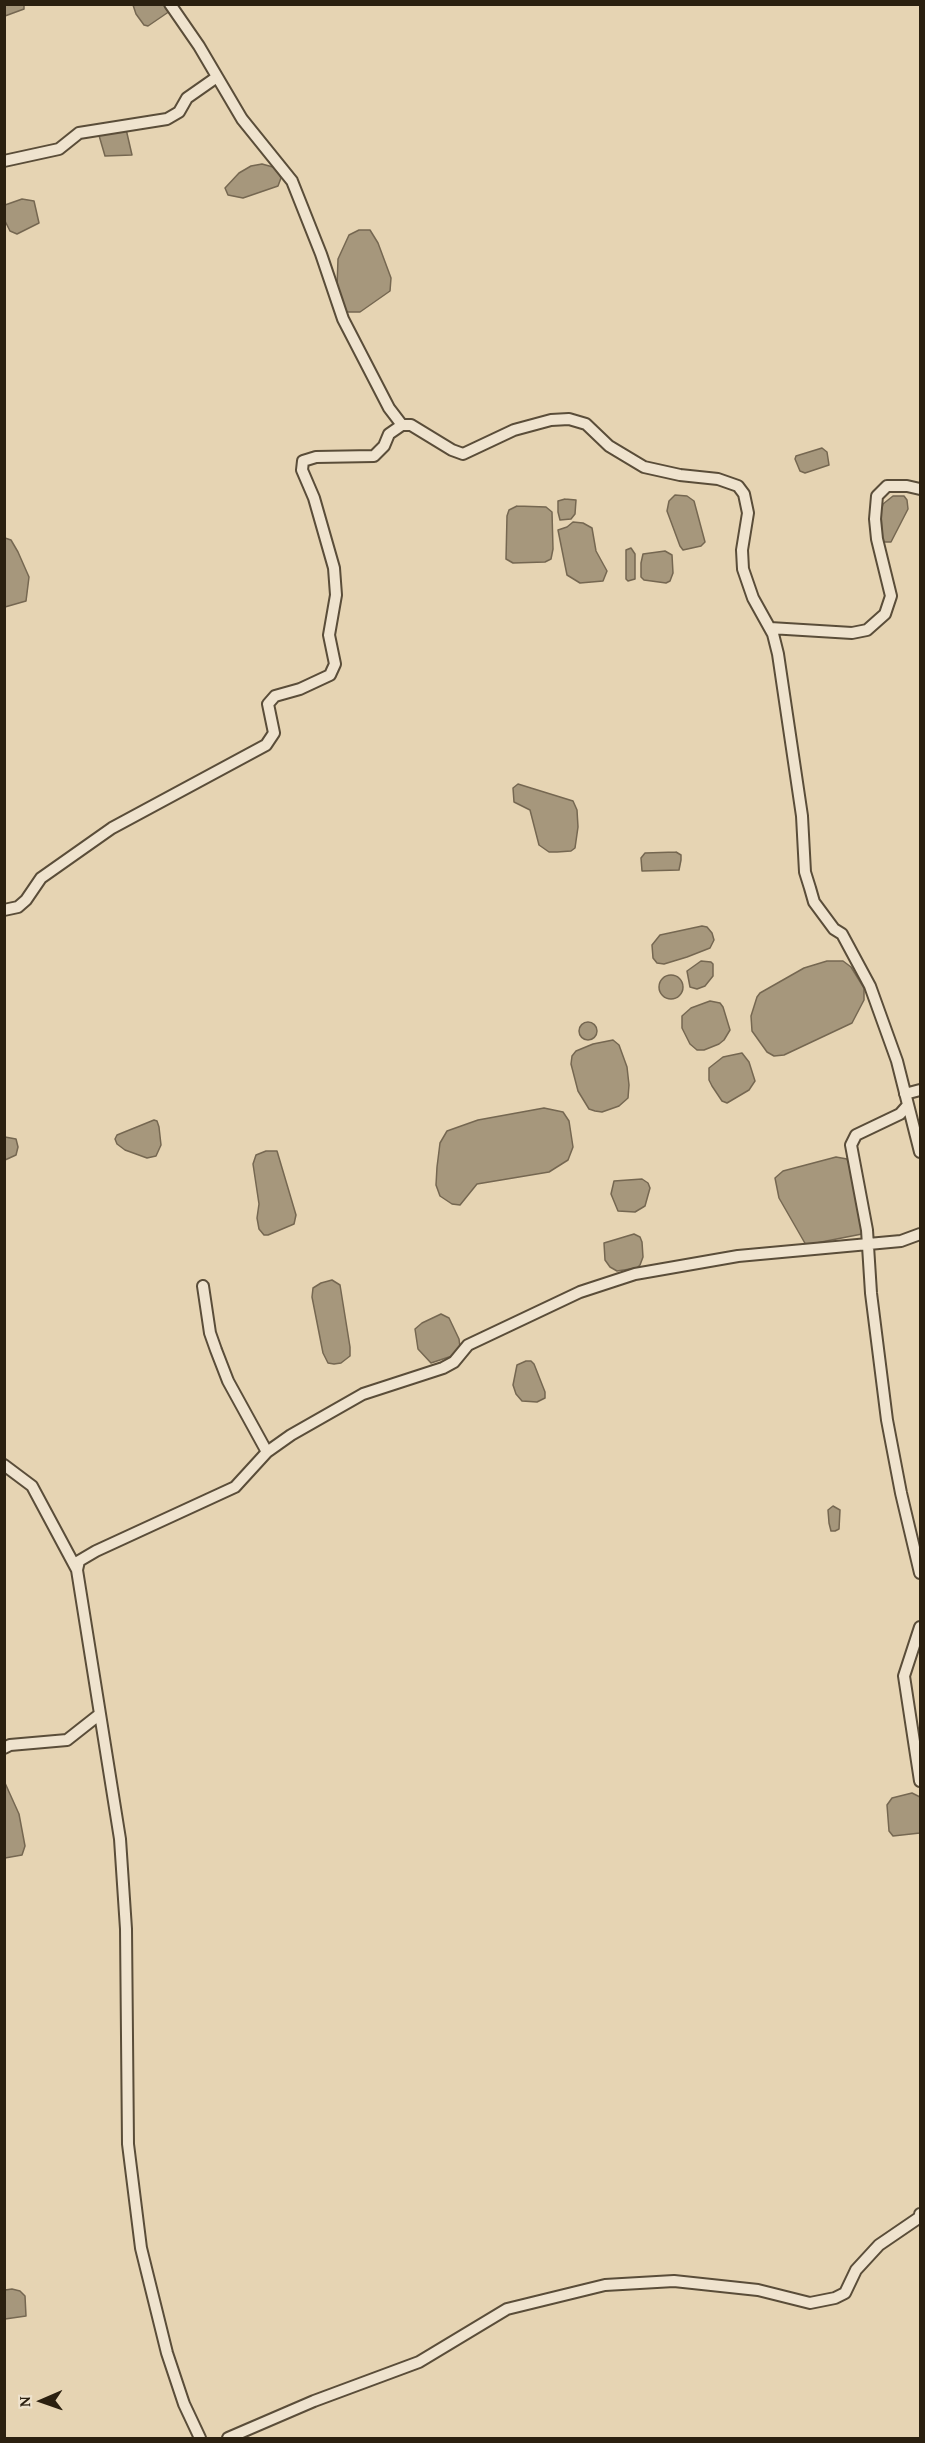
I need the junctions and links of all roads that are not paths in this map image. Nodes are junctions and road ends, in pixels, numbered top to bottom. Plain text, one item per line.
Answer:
1 (170, 4) edge
2 (217, 77) junction
3 (4, 161) edge
4 (402, 425) junction
5 (921, 489) edge
6 (770, 628) junction
7 (4, 910) edge
8 (921, 1090) edge
9 (906, 1100) junction
10 (921, 1152) edge
11 (921, 1234) edge
12 (868, 1244) junction
13 (203, 1286) dead end
14 (267, 1452) junction
15 (4, 1465) edge
16 (78, 1570) junction
17 (921, 1573) edge
18 (921, 1627) edge
19 (100, 1714) junction
20 (4, 1748) edge
21 (921, 1781) edge
22 (921, 2214) edge
23 (200, 2439) edge
24 (228, 2439) edge

1 - 2 street
2 - 3 street
2 - 4 street
4 - 6 street
4 - 7 street
5 - 6 street
6 - 9 street
8 - 9 street
9 - 10 street
9 - 12 street
11 - 12 street
12 - 14 street
12 - 17 street
13 - 14 street
14 - 16 street
15 - 16 street
16 - 19 street
18 - 21 street
19 - 20 street
19 - 23 street
22 - 24 street

